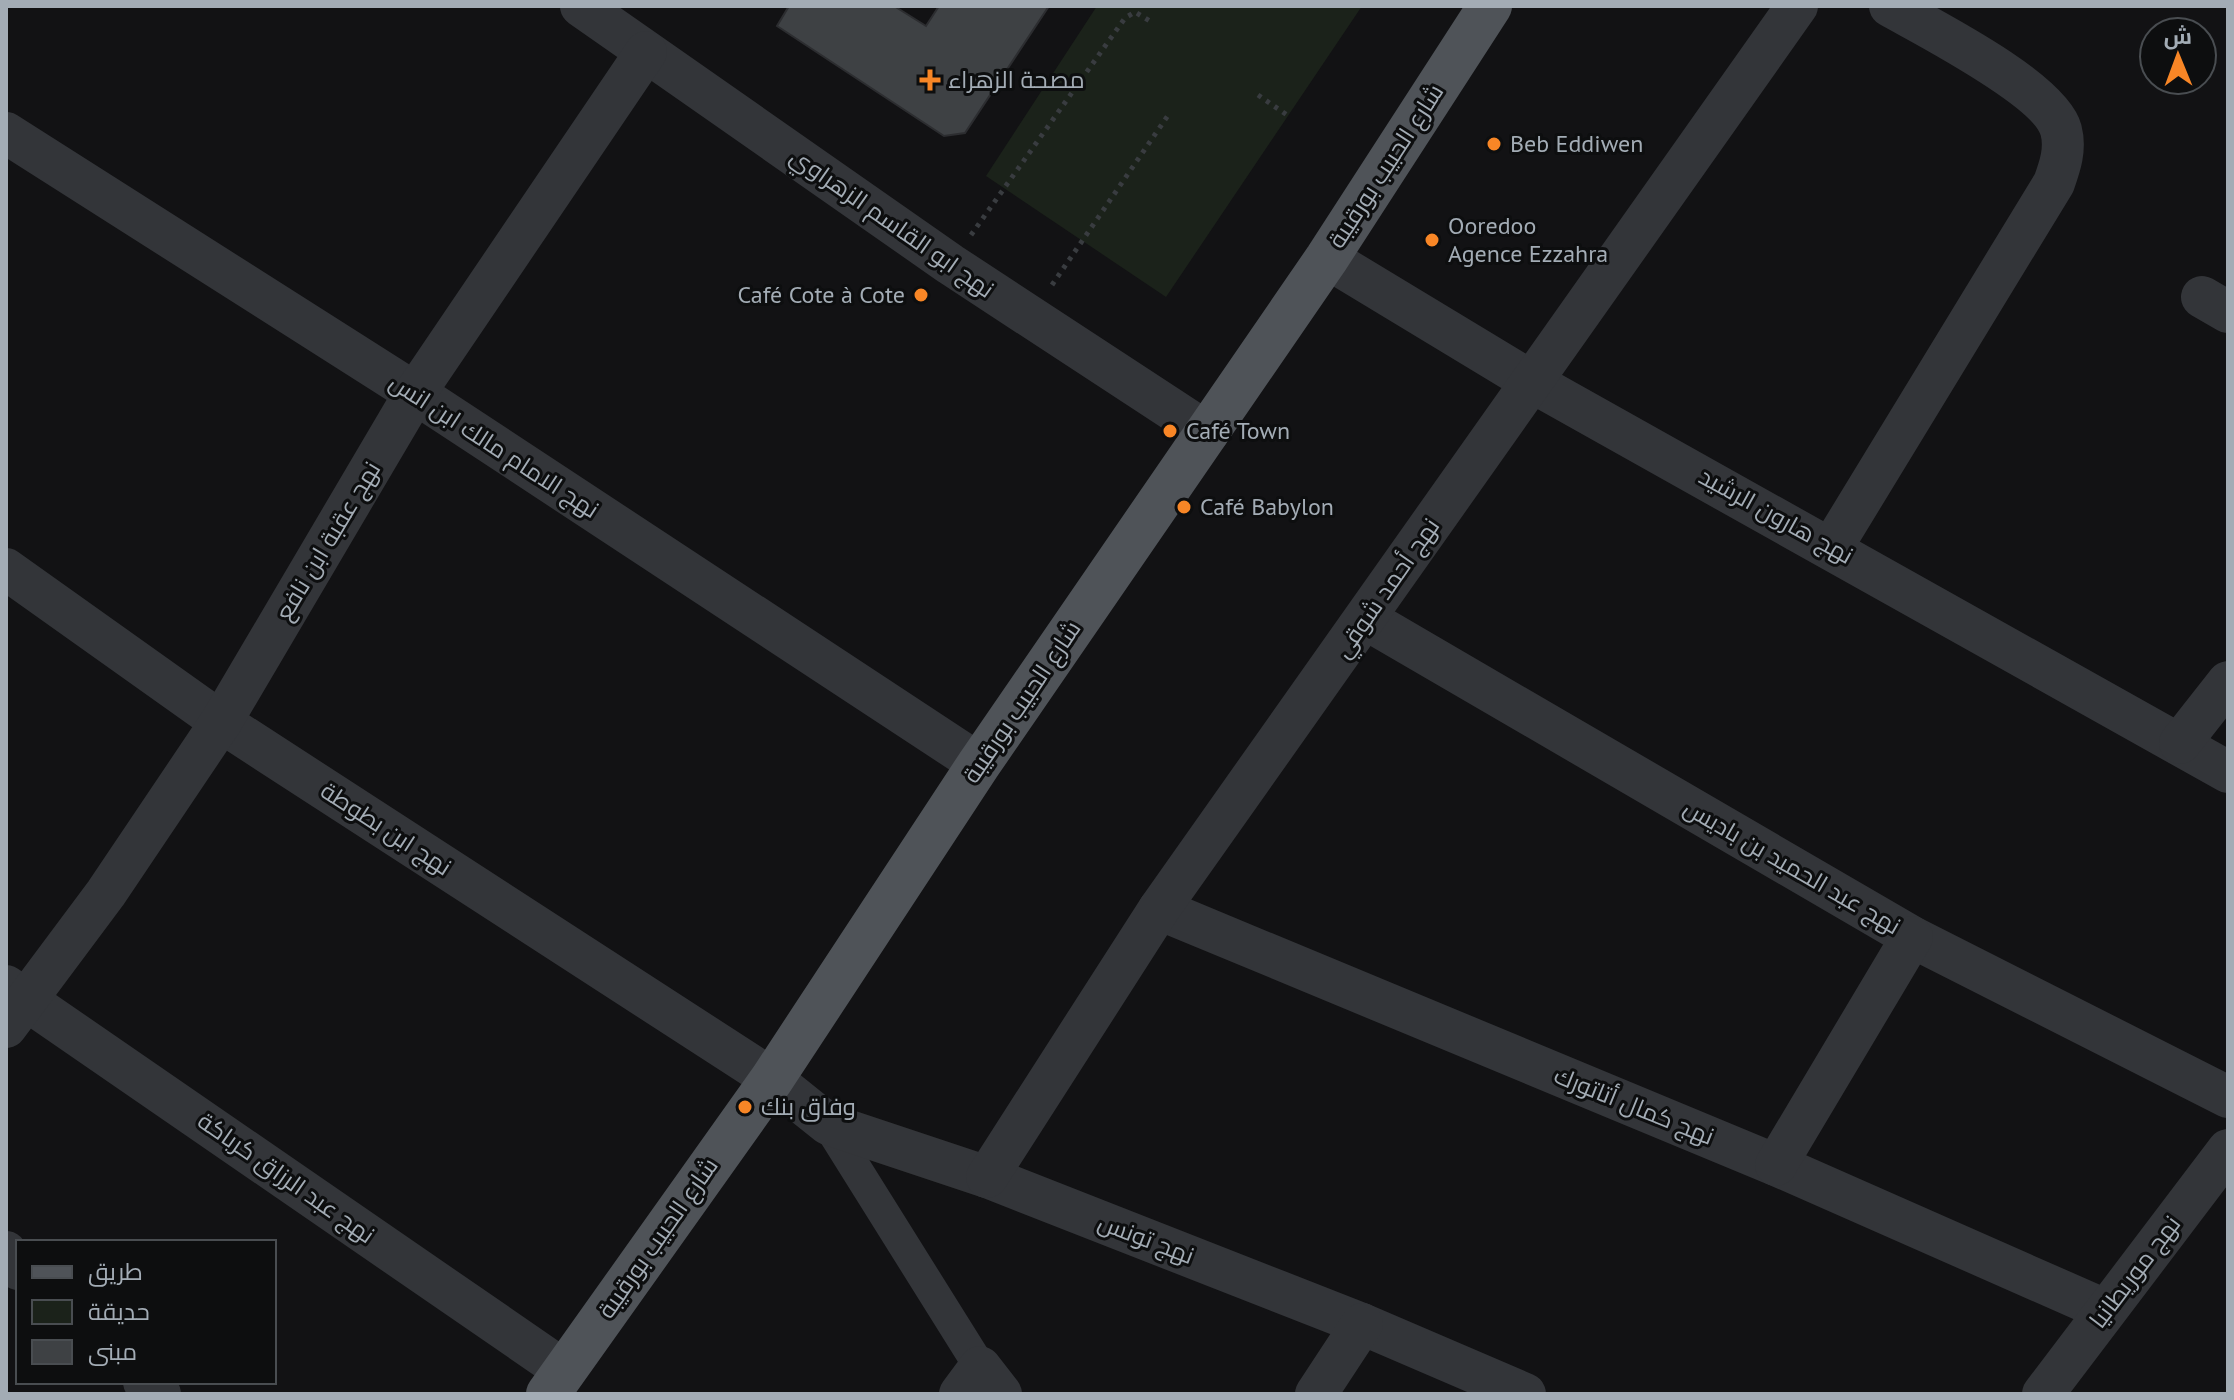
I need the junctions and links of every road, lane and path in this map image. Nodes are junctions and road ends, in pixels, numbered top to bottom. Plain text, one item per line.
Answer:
1 (581, 6) edge
2 (1490, 6) edge
3 (1797, 6) edge
4 (1890, 6) edge
5 (1153, 23) dead end
6 (646, 52) junction
7 (1258, 95) dead end
8 (1169, 114) dead end
9 (1287, 115) dead end
10 (6, 133) edge
11 (1327, 258) junction
12 (950, 264) junction
13 (1029, 318) junction
14 (1532, 382) junction
15 (415, 393) junction
16 (1208, 433) junction
17 (1832, 547) junction
18 (6, 569) edge
19 (1366, 619) junction
20 (2228, 682) edge
21 (221, 722) junction
22 (2180, 743) junction
23 (979, 764) junction
24 (2228, 772) edge
25 (1159, 909) junction
26 (1912, 937) junction
27 (13, 1004) edge
28 (772, 1079) junction
29 (2228, 1097) edge
30 (828, 1124) junction
31 (2228, 1150) edge
32 (1776, 1165) junction
33 (987, 1177) junction
34 (2105, 1310) junction
35 (1362, 1324) junction
36 (556, 1382) edge
37 (980, 1385) edge
38 (1316, 1394) edge
39 (1525, 1394) edge
40 (2043, 1394) edge

1 - 6 street, نهج ابو القاسم الزهراوي
2 - 11 main road, شارع الحبيب بورقيبة
3 - 14 street, نهج أحمد شوقي
4 - 17 street
5 - 12 path
6 - 12 street, نهج ابو القاسم الزهراوي
6 - 15 street, نهج عقبة ابن نافع
7 - 9 path
8 - 13 path
10 - 15 street, نهج الامام مالك ابن انس
11 - 14 street, نهج هارون الرشيد
11 - 16 main road, شارع الحبيب بورقيبة
12 - 13 street, نهج ابو القاسم الزهراوي
13 - 16 street, نهج ابو القاسم الزهراوي
14 - 17 street, نهج هارون الرشيد
14 - 19 street, نهج أحمد شوقي
15 - 21 street, نهج عقبة ابن نافع
15 - 23 street, نهج الامام مالك ابن انس
16 - 23 main road, شارع الحبيب بورقيبة
17 - 22 street, نهج هارون الرشيد
18 - 21 street, نهج ابن بطوطة
19 - 25 street, نهج أحمد شوقي
19 - 26 street, نهج عبد الحميد بن باديس
20 - 22 street
21 - 27 street, نهج عقبة ابن نافع
21 - 28 street, نهج ابن بطوطة
22 - 24 street, نهج هارون الرشيد
23 - 28 main road, شارع الحبيب بورقيبة
25 - 32 street, نهج كمال أتاتورك
25 - 33 street, نهج أحمد شوقي
26 - 29 street, نهج عبد الحميد بن باديس
26 - 32 street
27 - 36 street, نهج عبد الرزاق كرباكة
28 - 30 street, نهج تونس
28 - 36 main road, شارع الحبيب بورقيبة
30 - 33 street, نهج تونس
30 - 37 street
31 - 34 street, نهج موريطانيا
32 - 34 street, نهج كمال أتاتورك
33 - 35 street, نهج تونس
34 - 40 street, نهج موريطانيا
35 - 38 street
35 - 39 street, نهج تونس

